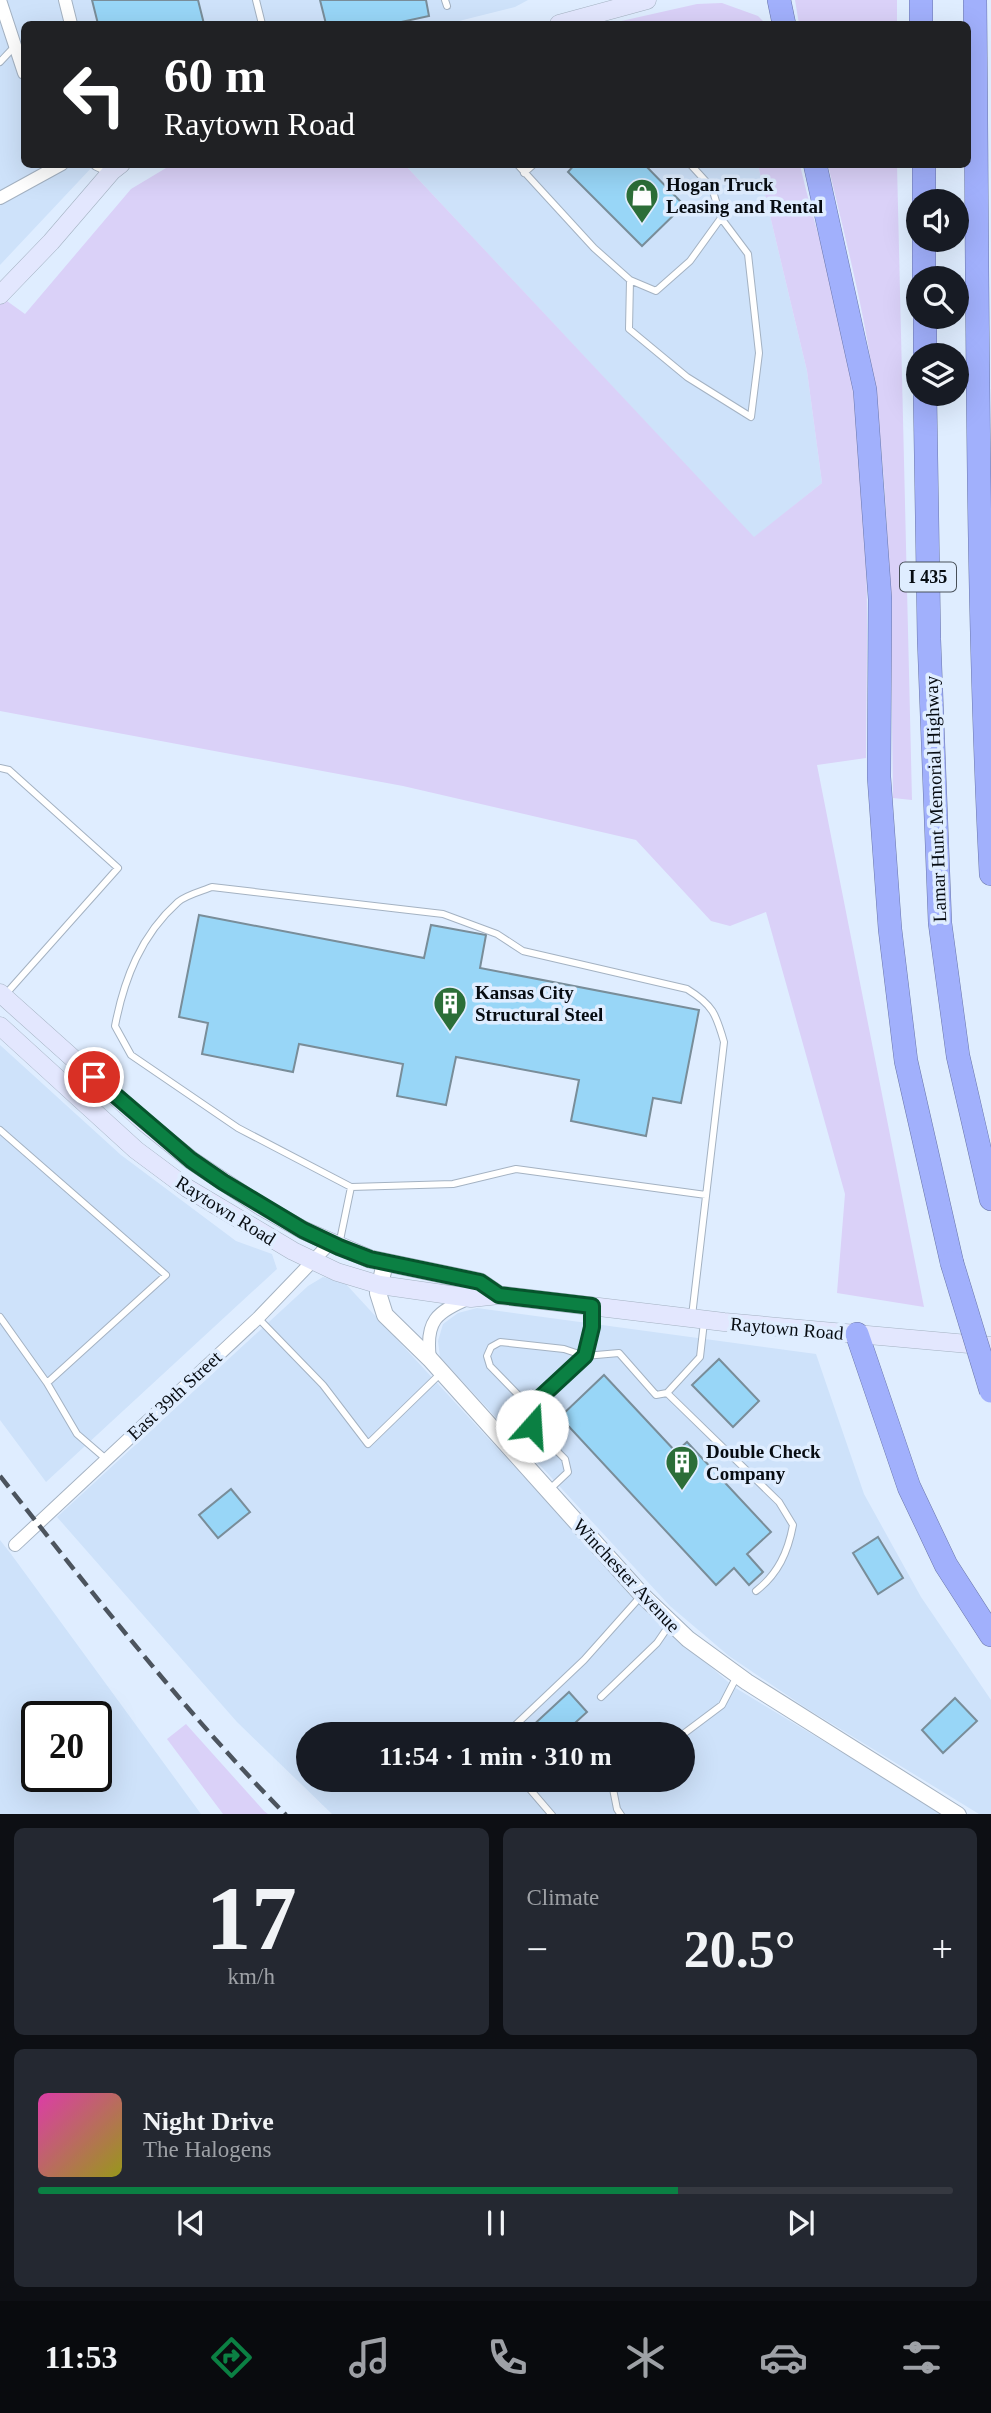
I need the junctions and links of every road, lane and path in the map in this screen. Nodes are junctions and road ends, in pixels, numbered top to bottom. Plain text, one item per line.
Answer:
1 (0, 0) edge
2 (65, 0) edge
3 (256, 0) edge
4 (647, 0) edge
5 (779, 0) edge
6 (921, 0) edge
7 (975, 0) edge
8 (626, 3) edge
9 (70, 21) edge
10 (261, 21) edge
11 (569, 21) edge
12 (783, 21) edge
13 (921, 21) edge
14 (15, 46) junction
15 (1, 60) edge
16 (21, 64) edge
17 (55, 168) edge
18 (109, 168) edge
19 (520, 168) edge
20 (530, 168) edge
21 (694, 168) edge
22 (816, 168) edge
23 (924, 168) edge
24 (524, 173) junction
25 (924, 189) edge
26 (0, 198) edge
27 (721, 218) junction
28 (630, 281) junction
29 (0, 295) edge
30 (925, 406) edge
31 (0, 768) edge
32 (991, 874) edge
33 (2, 995) edge
34 (0, 1026) edge
35 (77, 1063) junction
36 (60, 1080) junction
37 (0, 1130) edge
38 (351, 1187) junction
39 (706, 1195) junction
40 (991, 1199) edge
41 (335, 1244) junction
42 (313, 1261) junction
43 (385, 1263) junction
44 (380, 1285) junction
45 (499, 1295) junction
46 (471, 1298) junction
47 (592, 1306) junction
48 (0, 1317) edge
49 (258, 1318) junction
50 (698, 1319) junction
51 (857, 1334) junction
52 (991, 1346) edge
53 (585, 1356) junction
54 (430, 1359) junction
55 (441, 1372) junction
56 (47, 1383) junction
57 (991, 1391) edge
58 (667, 1393) junction
59 (530, 1407) junction
60 (106, 1459) junction
61 (548, 1490) junction
62 (15, 1545) dead end
63 (756, 1591) dead end
64 (642, 1595) junction
65 (671, 1622) junction
66 (991, 1635) edge
67 (737, 1675) junction
68 (601, 1697) dead end
69 (518, 1722) edge
70 (695, 1725) edge
71 (533, 1792) edge
72 (614, 1792) edge
73 (551, 1814) edge
74 (620, 1814) edge
75 (956, 1814) edge

1 - 14 street
2 - 9 street
3 - 10 lane
4 - 8 main road
5 - 12 highway
6 - 13 highway
7 - 32 highway, I 435
8 - 11 main road
14 - 15 lane
14 - 16 street
17 - 26 street
18 - 29 main road
19 - 24 lane
20 - 24 lane
21 - 27 lane
22 - 57 highway, bridge
23 - 25 highway
24 - 28 lane
27 - 28 lane
27 - 28 lane
30 - 40 highway, Lamar Hunt Memorial Highway / I 435
31 - 33 lane
33 - 35 main road, Raytown Road
34 - 36 main road, Raytown Road
35 - 36 main road
35 - 41 main road, Raytown Road
36 - 42 main road, Raytown Road
37 - 56 lane
38 - 39 lane
38 - 39 lane
38 - 41 lane
39 - 50 lane
41 - 42 street, East 39th Street
41 - 43 main road, Raytown Road
42 - 44 main road, Raytown Road
42 - 49 street, East 39th Street
43 - 44 street, Winchester Avenue
43 - 45 main road, Raytown Road
44 - 46 main road, Raytown Road
44 - 54 street, Winchester Avenue
45 - 46 main road, Raytown Road
45 - 47 main road, Raytown Road
46 - 54 street
47 - 50 main road, Raytown Road
47 - 53 lane
48 - 56 lane
49 - 55 lane
49 - 60 street, East 39th Street
50 - 51 main road, Raytown Road
50 - 58 lane
51 - 52 main road, Raytown Road
51 - 66 highway
53 - 58 lane
53 - 59 lane
53 - 59 lane
54 - 55 street, Winchester Avenue
55 - 61 street, Winchester Avenue
56 - 60 lane
58 - 63 lane
59 - 61 lane
60 - 62 street, East 39th Street
61 - 64 street, Winchester Avenue
64 - 65 street, Winchester Avenue
64 - 69 lane
65 - 67 street, Winchester Avenue
65 - 68 lane
67 - 70 lane
67 - 75 street, Winchester Avenue
71 - 73 lane
72 - 74 lane

